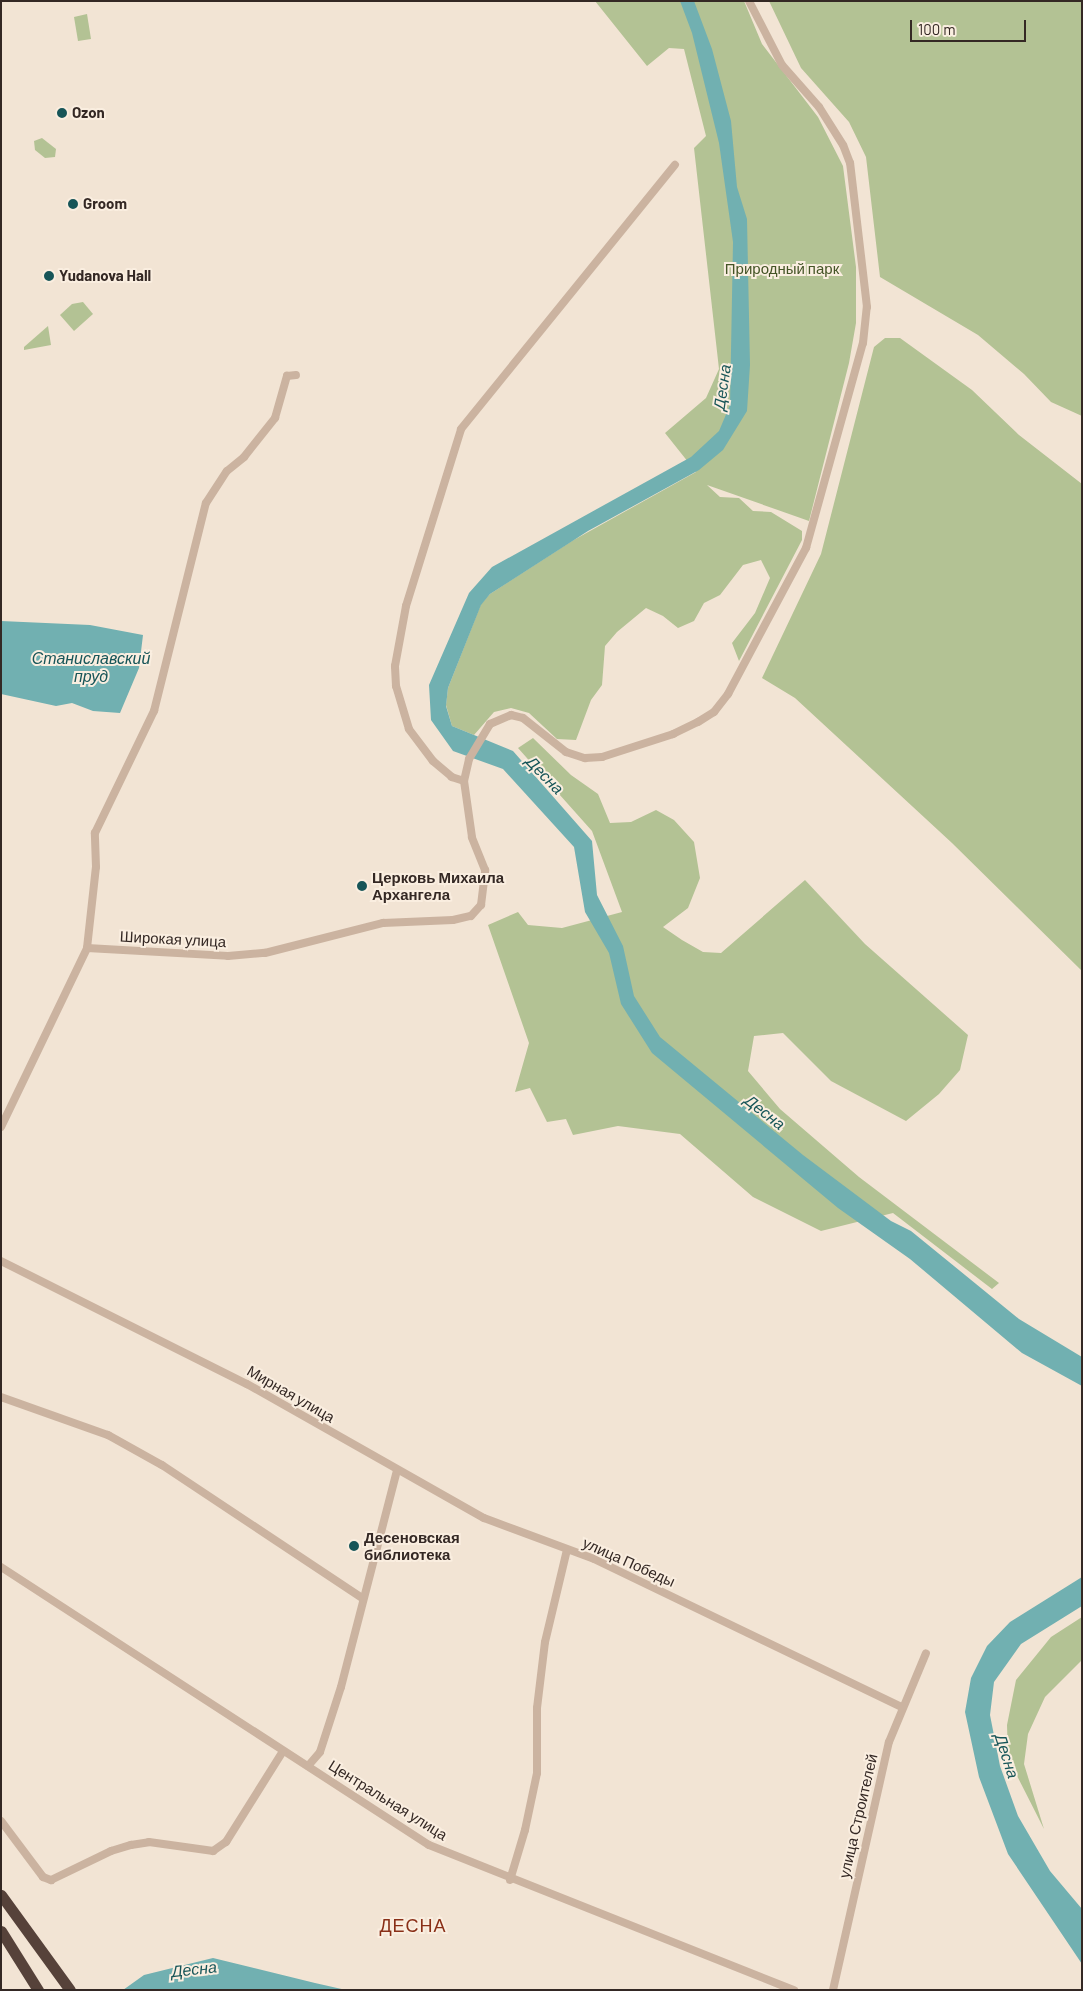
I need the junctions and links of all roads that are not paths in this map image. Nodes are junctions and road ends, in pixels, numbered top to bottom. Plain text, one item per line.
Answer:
1 (749, 1) edge
2 (674, 165) dead end
3 (296, 375) dead end
4 (464, 781) junction
5 (87, 948) junction
6 (1, 1127) edge
7 (1, 1261) edge
8 (1, 1397) edge
9 (397, 1471) junction
10 (567, 1550) junction
11 (1, 1567) edge
12 (362, 1598) junction
13 (926, 1653) dead end
14 (901, 1707) junction
15 (283, 1752) junction
16 (308, 1766) junction
17 (1, 1821) edge
18 (510, 1880) junction
19 (1, 1896) edge
20 (1, 1931) edge
21 (38, 1990) edge
22 (70, 1990) edge
23 (794, 1990) edge
24 (833, 1990) edge

1 - 4 street
2 - 4 street
3 - 5 street
4 - 5 street, Широкая улица
5 - 6 street
7 - 9 street, Мирная улица
8 - 12 street
9 - 10 street, Мирная улица
9 - 12 street
10 - 14 street, улица Победы
10 - 18 street, улица Победы
11 - 15 street, Центральная улица
12 - 16 street
13 - 14 street, улица Строителей
14 - 24 street, улица Строителей
15 - 16 street, Центральная улица
15 - 17 street
16 - 18 street, Центральная улица
18 - 23 street, Центральная улица
19 - 22 highway
20 - 21 highway

